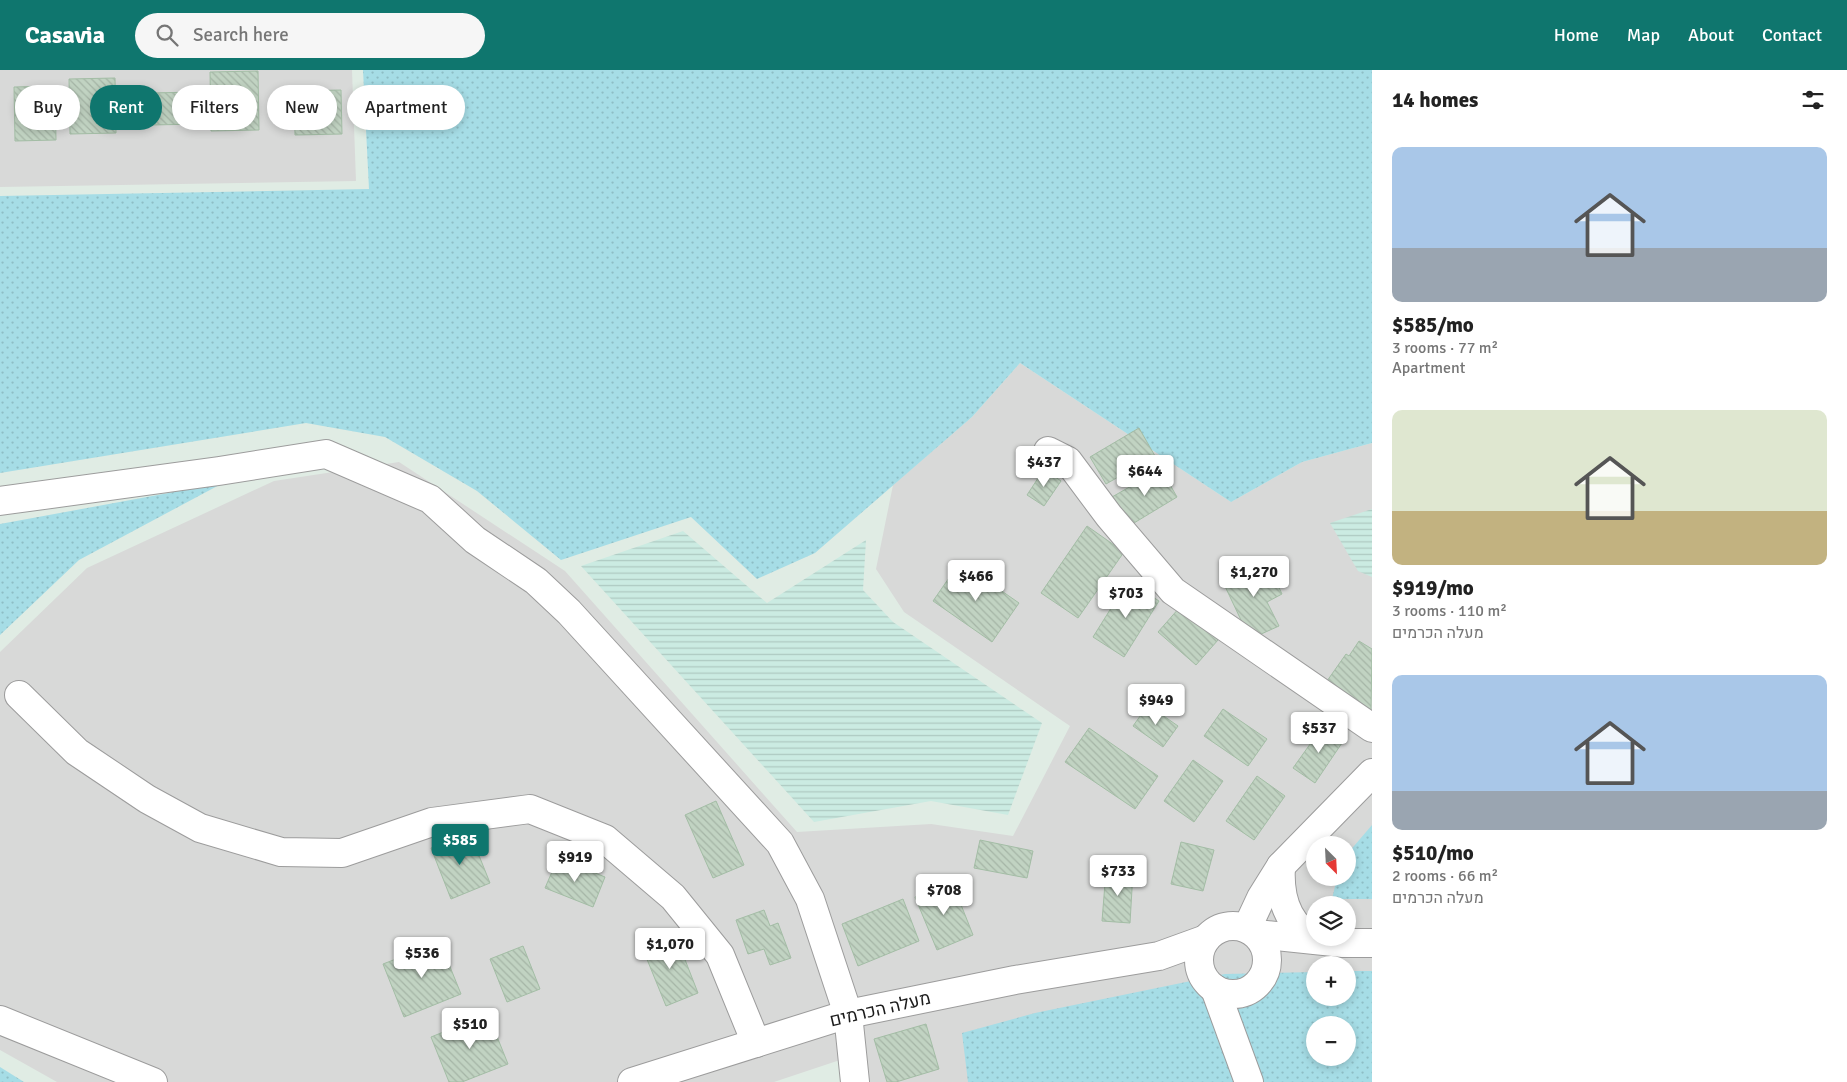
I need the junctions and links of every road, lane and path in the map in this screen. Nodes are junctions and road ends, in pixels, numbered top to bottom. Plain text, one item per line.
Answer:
1 (1048, 451) dead end
2 (0, 501) edge
3 (18, 696) dead end
4 (1372, 728) edge
5 (1372, 773) edge
6 (1281, 866) junction
7 (1251, 931) junction
8 (1306, 935) edge
9 (1306, 939) edge
10 (1206, 940) junction
11 (1356, 943) edge
12 (1372, 943) edge
13 (1323, 946) edge
14 (1134, 961) junction
15 (1266, 970) junction
16 (1211, 985) junction
17 (1248, 991) junction
18 (848, 1014) junction
19 (0, 1020) edge
20 (756, 1043) junction
21 (1245, 1071) edge
22 (154, 1082) edge
23 (632, 1082) edge
24 (855, 1082) edge

1 - 4 street
2 - 18 street
3 - 20 street
5 - 6 street
6 - 7 street
6 - 8 street
7 - 9 street
7 - 10 street
7 - 15 street
10 - 14 street, מעלה הכרמים
10 - 16 street
11 - 12 street
13 - 15 street
14 - 16 street, מעלה הכרמים
14 - 18 street, מעלה הכרמים
15 - 17 street
16 - 17 street
16 - 21 street
17 - 21 street
18 - 20 street, מעלה הכרמים
18 - 24 street
19 - 22 street
20 - 23 street, מעלה הכרמים

